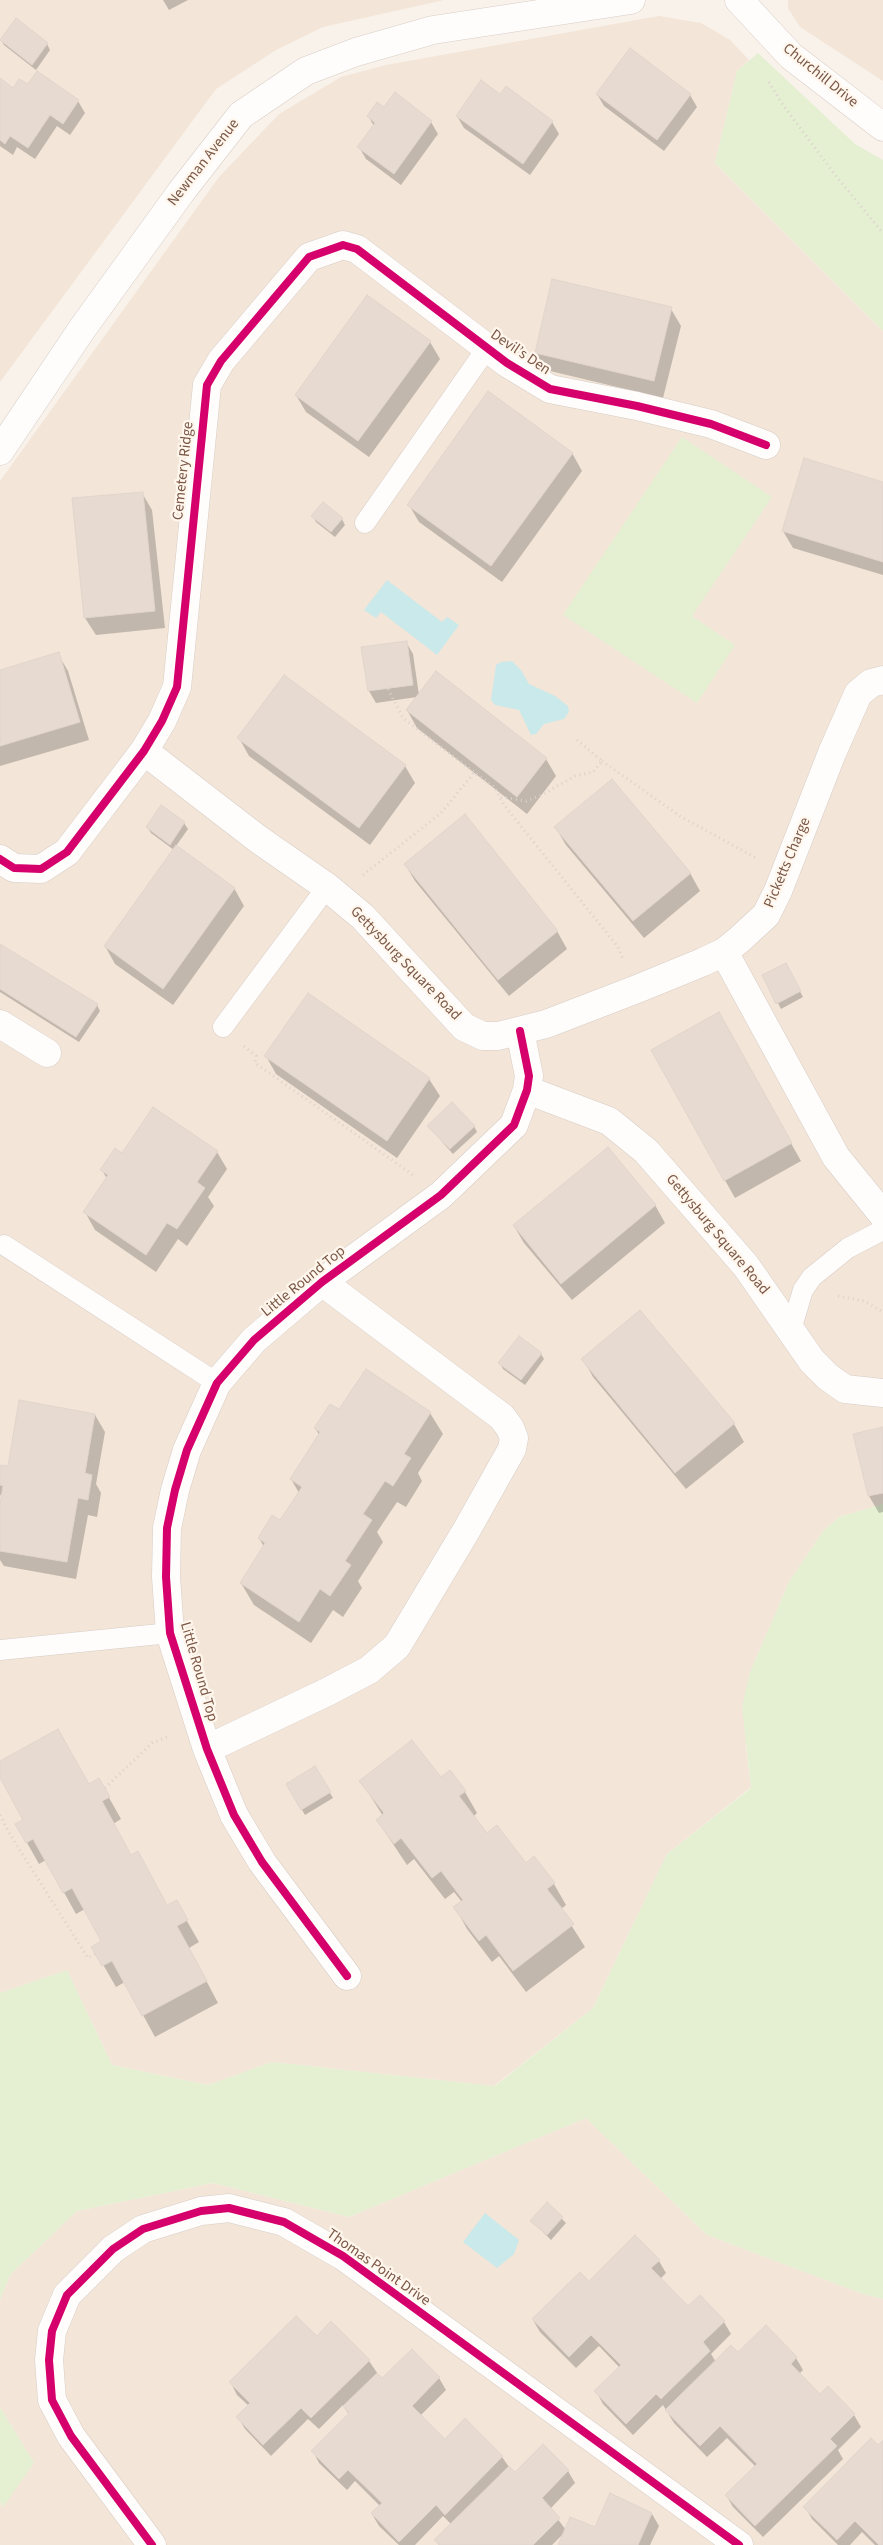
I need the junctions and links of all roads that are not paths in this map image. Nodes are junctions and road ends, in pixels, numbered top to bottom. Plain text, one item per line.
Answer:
1 (631, 0) edge
2 (739, 0) edge
3 (552, 6) edge
4 (883, 127) edge
5 (343, 245) joint
6 (487, 348) junction
7 (766, 445) dead end
8 (0, 452) edge
9 (365, 523) dead end
10 (883, 680) edge
11 (144, 751) junction
12 (0, 858) edge
13 (334, 893) junction
14 (724, 952) junction
15 (0, 1024) edge
16 (223, 1027) road end
17 (520, 1031) junction
18 (47, 1053) dead end
19 (527, 1090) junction
20 (883, 1215) edge
21 (883, 1230) edge
22 (4, 1245) dead end
23 (322, 1282) junction
24 (792, 1330) junction
25 (217, 1383) junction
26 (883, 1393) edge
27 (170, 1633) junction
28 (0, 1650) edge
29 (203, 1738) junction
30 (347, 1976) dead end
31 (152, 2545) edge
32 (739, 2545) edge

1 - 3 street, Newman Avenue
2 - 4 street, Churchill Drive
3 - 8 street, Newman Avenue
5 - 6 street, Devil’s Den
5 - 11 street, Cemetery Ridge
6 - 7 street, Devil’s Den
6 - 9 lane, Devil’s Den
10 - 14 street, Picketts Charge
11 - 12 street
11 - 13 street, Gettysburg Square Road
13 - 16 lane
13 - 17 street, Gettysburg Square Road
14 - 17 street, Picketts Charge
14 - 20 street
15 - 18 street
17 - 19 street
19 - 23 street, Little Round Top
19 - 24 street, Gettysburg Square Road
21 - 24 lane
22 - 25 lane
23 - 25 street, Little Round Top
23 - 29 street, Little Round Top
24 - 26 street, Gettysburg Square Road
25 - 27 street, Little Round Top
27 - 28 lane, Little Round Top
27 - 29 street, Little Round Top
29 - 30 street, Little Round Top
31 - 32 street, Thomas Point Drive

